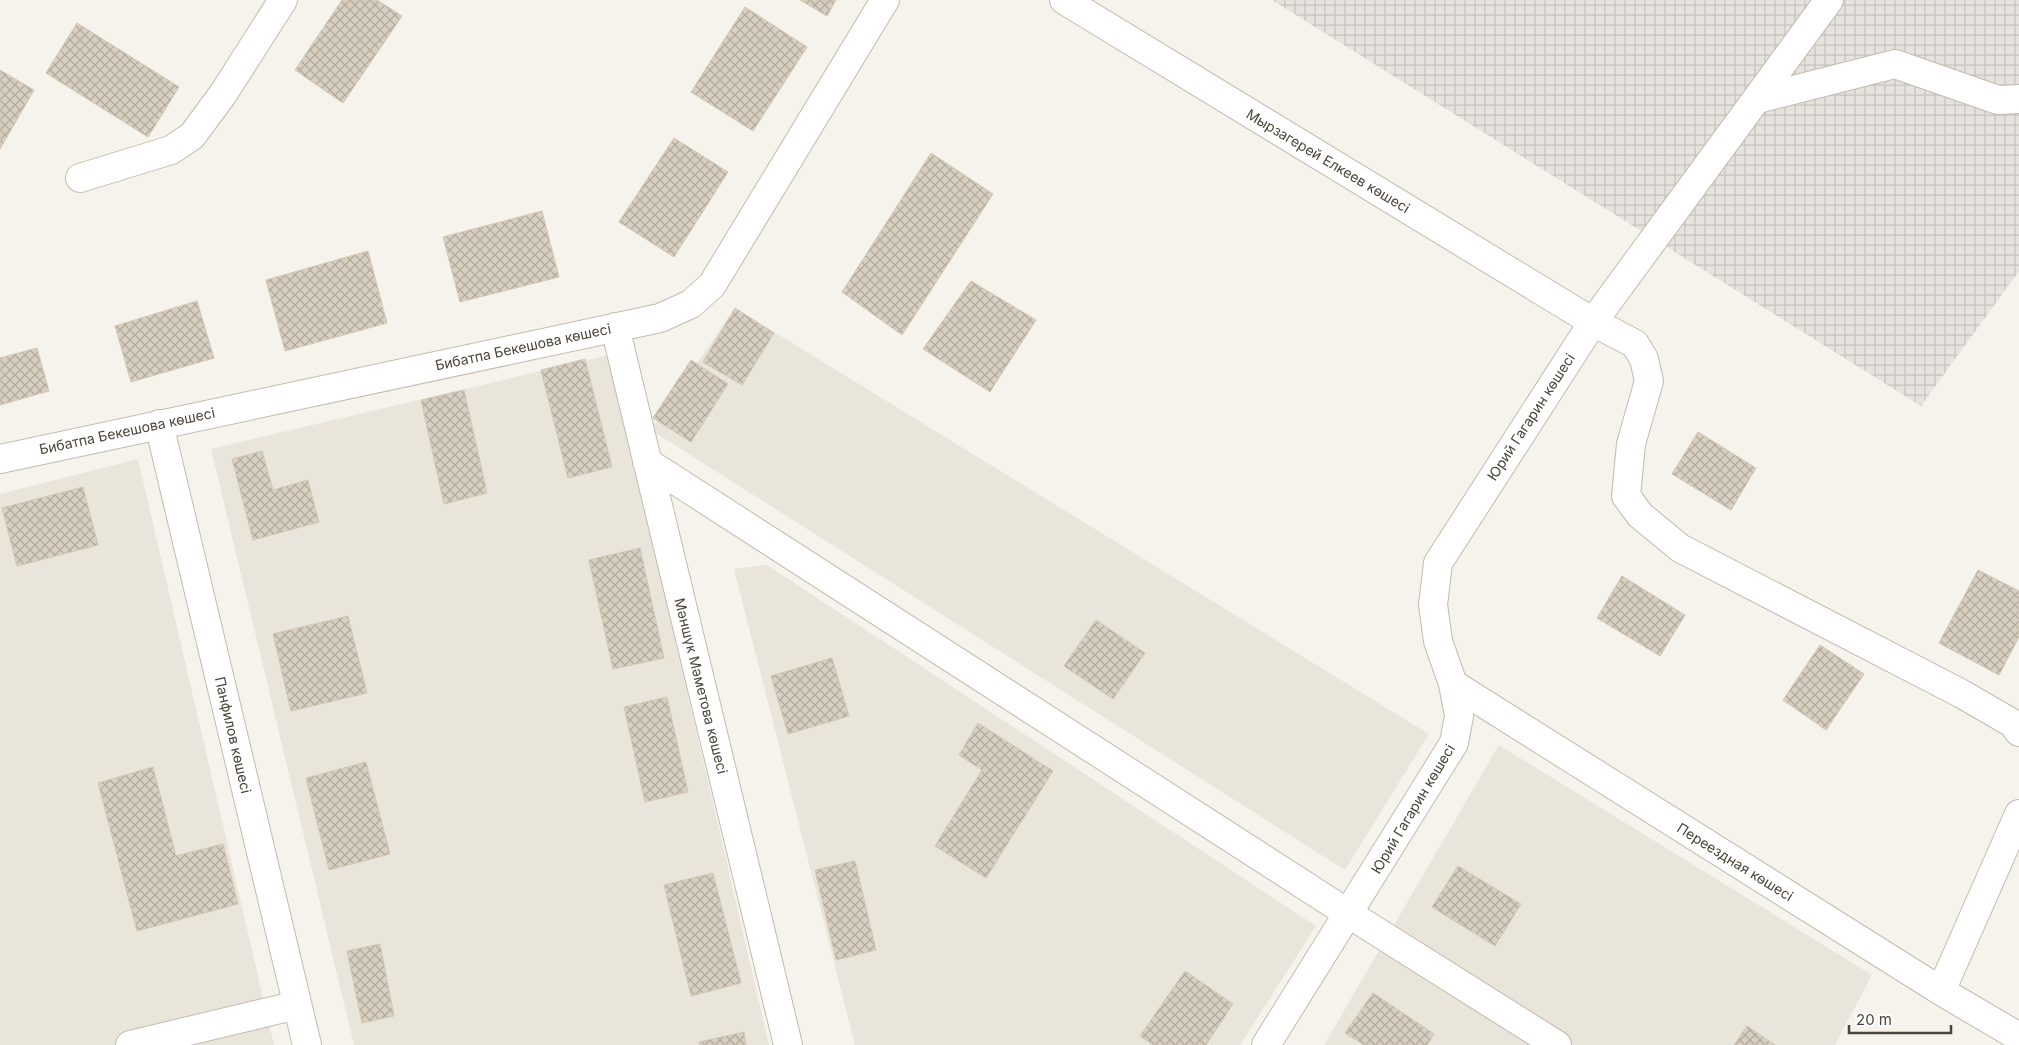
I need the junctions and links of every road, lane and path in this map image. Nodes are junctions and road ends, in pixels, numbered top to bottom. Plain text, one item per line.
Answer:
1 (283, 0) edge
2 (885, 0) edge
3 (1064, 0) edge
4 (1829, 0) edge
5 (1758, 99) junction
6 (2019, 99) edge
7 (80, 178) dead end
8 (1593, 322) junction
9 (614, 328) junction
10 (159, 424) junction
11 (0, 459) edge
12 (647, 462) junction
13 (1453, 684) junction
14 (2019, 732) edge
15 (2019, 814) edge
16 (1349, 914) junction
17 (1940, 991) junction
18 (297, 1005) junction
19 (2019, 1037) edge
20 (130, 1045) edge
21 (307, 1045) edge
22 (788, 1045) edge
23 (1266, 1045) edge
24 (1557, 1045) edge

1 - 7 street
2 - 9 street, Бибатпа Бекешова көшесі
3 - 8 street, Мырзагерей Елкеев көшесі
4 - 5 street, Юрий Гагарин көшесі
5 - 6 street
5 - 8 street, Юрий Гагарин көшесі
8 - 13 street, Юрий Гагарин көшесі
8 - 14 street, Мырзагерей Елкеев көшесі
9 - 10 street, Бибатпа Бекешова көшесі
9 - 12 street, Мәншүк Мәметова көшесі
10 - 11 street, Бибатпа Бекешова көшесі
10 - 18 street, Панфилов көшесі
12 - 16 street
12 - 22 street, Мәншүк Мәметова көшесі
13 - 16 street, Юрий Гагарин көшесі
13 - 17 street, Переездная көшесі
15 - 17 street
16 - 23 street, Юрий Гагарин көшесі
16 - 24 street
17 - 19 street, Переездная көшесі
18 - 20 street
18 - 21 street, Панфилов көшесі

